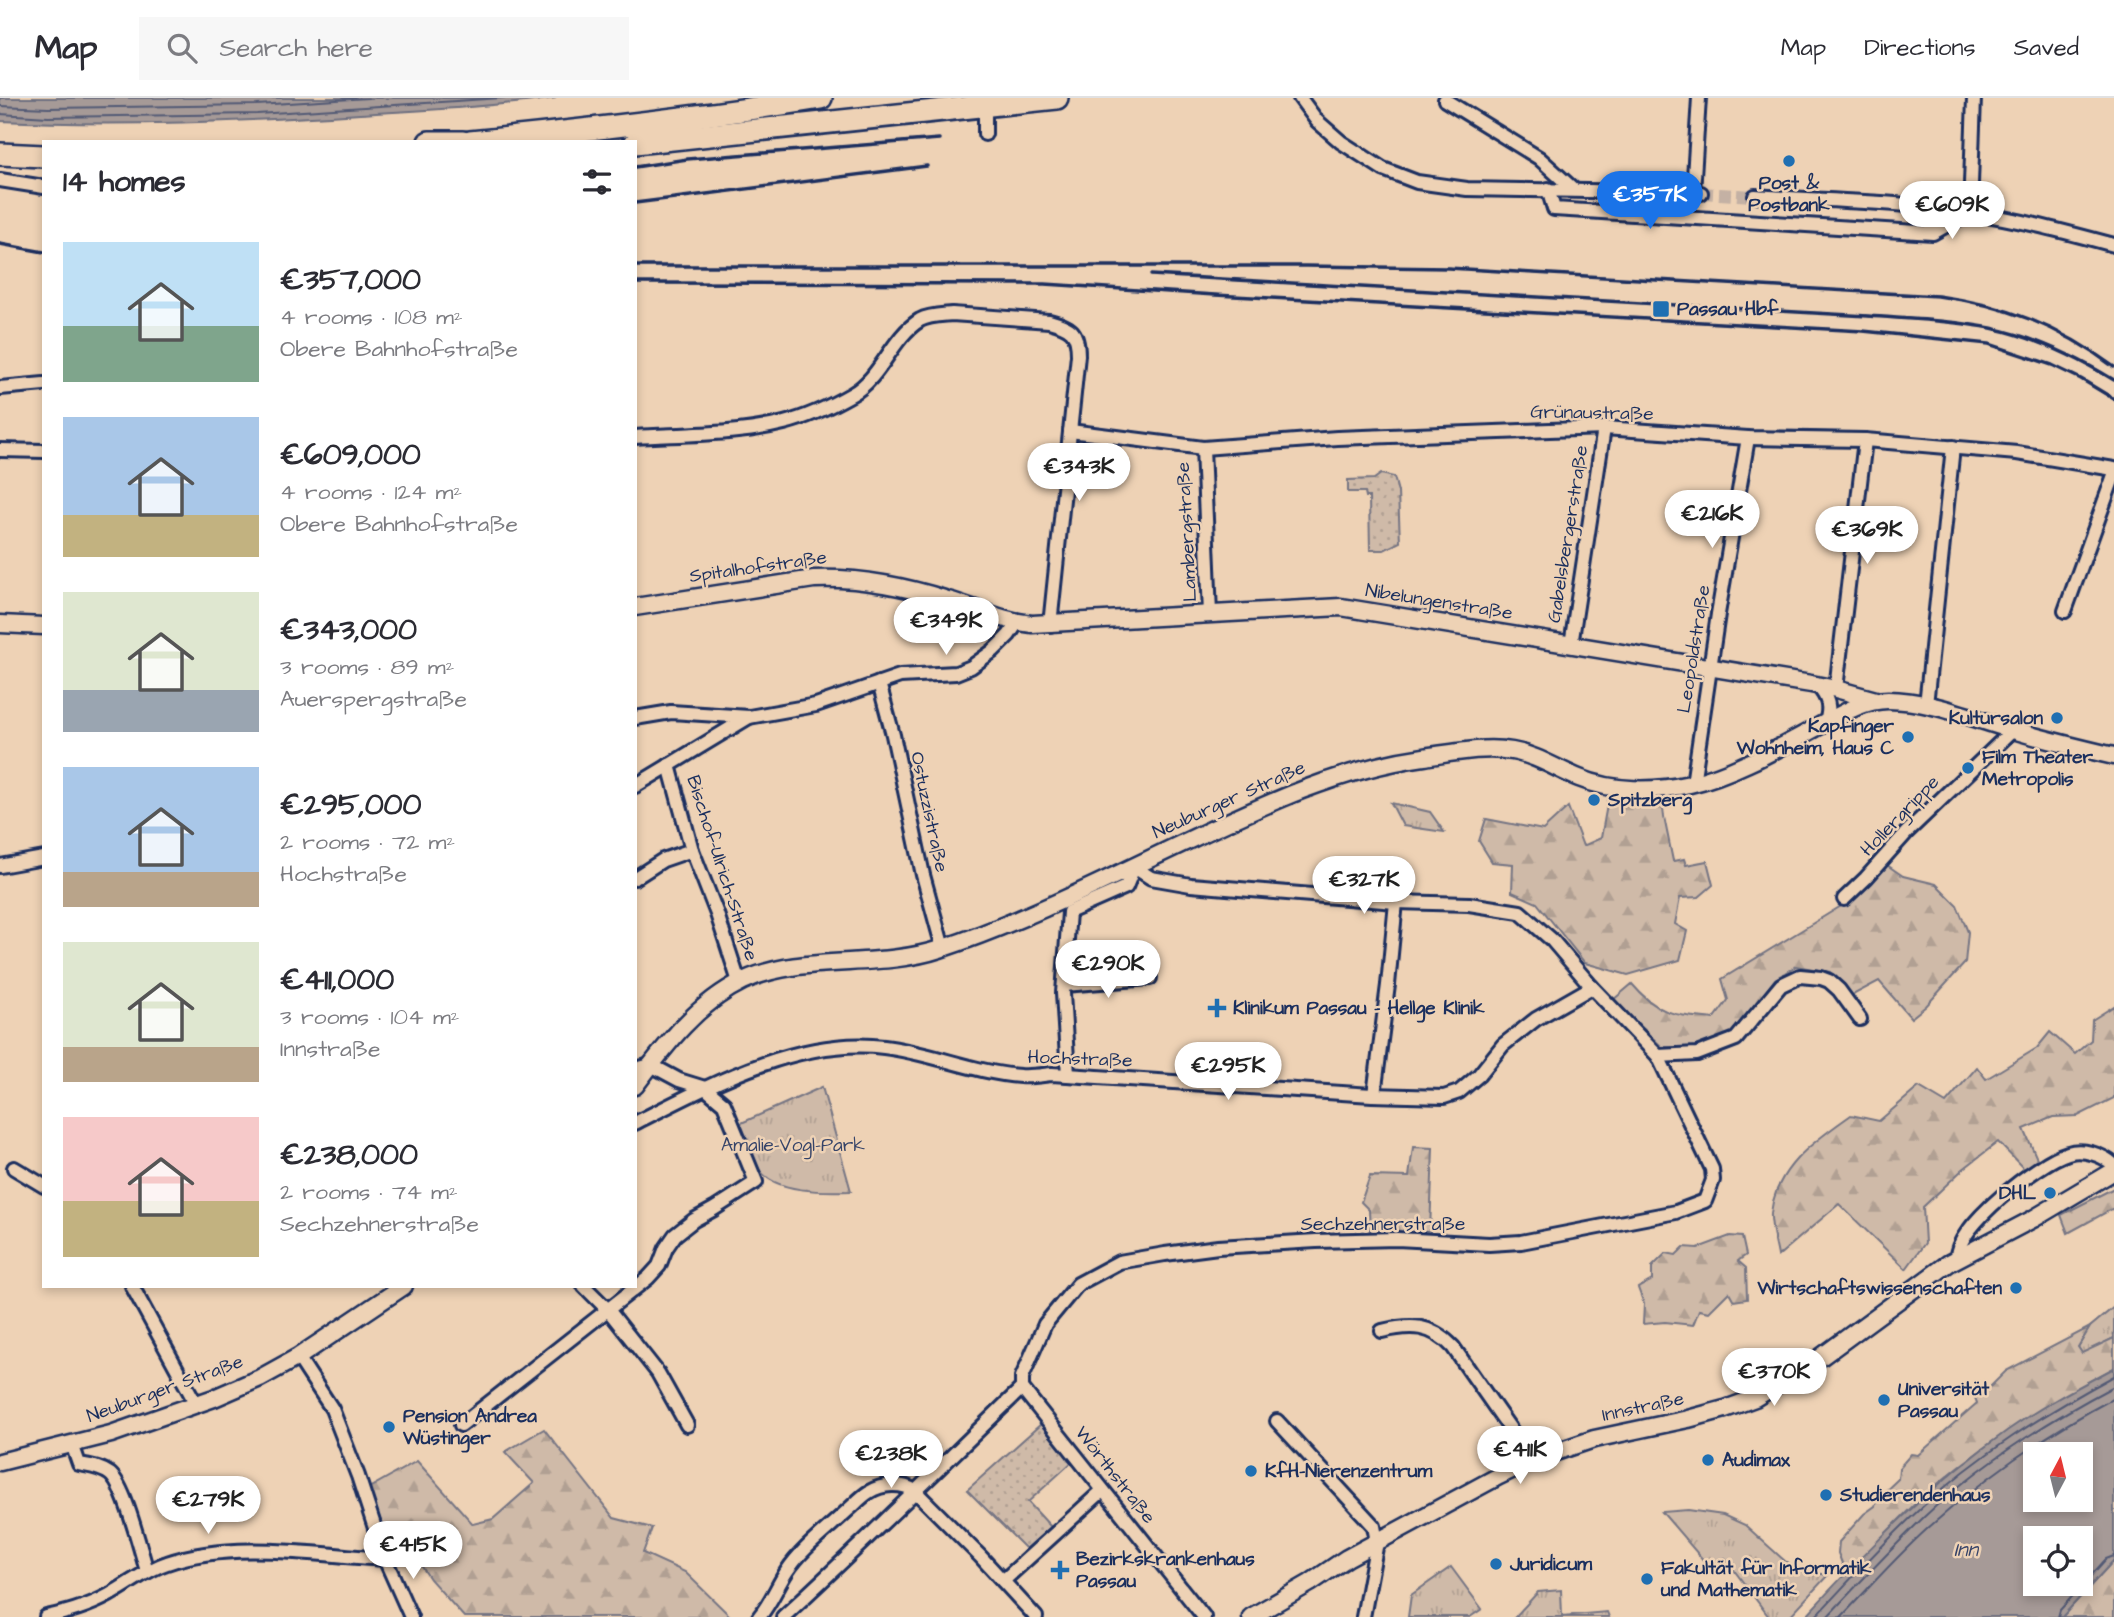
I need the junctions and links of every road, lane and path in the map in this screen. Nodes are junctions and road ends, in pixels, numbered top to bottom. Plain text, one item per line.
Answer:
1 (821, 98) edge
2 (1057, 98) edge
3 (1300, 98) edge
4 (1699, 98) edge
5 (1974, 98) edge
6 (1445, 100) edge
7 (985, 102) edge
8 (985, 134) dead end
9 (492, 140) edge
10 (637, 143) edge
11 (0, 154) edge
12 (42, 156) edge
13 (0, 180) edge
14 (42, 187) edge
15 (1573, 189) junction
16 (1548, 190) junction
17 (1755, 196) tunnel mouth
18 (1970, 212) junction
19 (2114, 245) edge
20 (42, 384) edge
21 (0, 388) edge
22 (1604, 428) junction
23 (1070, 431) junction
24 (637, 437) edge
25 (1748, 438) junction
26 (1865, 440) junction
27 (1953, 447) junction
28 (1203, 448) junction
29 (0, 450) edge
30 (42, 451) edge
31 (2114, 468) edge
32 (2114, 475) edge
33 (637, 607) edge
34 (2065, 611) dead end
35 (1210, 614) junction
36 (1017, 623) junction
37 (0, 624) edge
38 (1050, 625) junction
39 (42, 626) edge
40 (1571, 645) junction
41 (1710, 668) junction
42 (879, 683) junction
43 (1818, 686) junction
44 (1836, 689) junction
45 (1878, 701) junction
46 (1926, 705) junction
47 (749, 717) junction
48 (637, 718) edge
49 (1826, 722) junction
50 (2013, 730) junction
51 (2114, 756) edge
52 (669, 765) junction
53 (1693, 784) junction
54 (637, 785) edge
55 (692, 850) junction
56 (42, 858) edge
57 (0, 866) edge
58 (1134, 867) junction
59 (637, 877) edge
60 (1844, 898) dead end
61 (1396, 902) junction
62 (943, 948) junction
63 (1150, 978) dead end
64 (739, 982) junction
65 (1064, 985) junction
66 (1592, 987) junction
67 (1860, 1019) dead end
68 (1658, 1056) junction
69 (643, 1067) edge
70 (1068, 1075) junction
71 (705, 1088) junction
72 (1374, 1095) junction
73 (637, 1122) edge
74 (2114, 1165) edge
75 (14, 1168) dead end
76 (2114, 1171) edge
77 (42, 1185) edge
78 (1957, 1258) junction
79 (637, 1287) edge
80 (133, 1288) edge
81 (401, 1288) edge
82 (586, 1288) edge
83 (636, 1288) edge
84 (609, 1311) junction
85 (1382, 1331) dead end
86 (298, 1357) junction
87 (1022, 1388) junction
88 (196, 1405) junction
89 (1277, 1421) dead end
90 (461, 1425) dead end
91 (687, 1425) dead end
92 (72, 1444) junction
93 (1532, 1460) junction
94 (0, 1462) edge
95 (1102, 1490) junction
96 (915, 1491) junction
97 (1377, 1542) junction
98 (385, 1559) junction
99 (147, 1571) junction
100 (1003, 1581) junction
101 (46, 1617) edge
102 (411, 1617) edge
103 (759, 1617) edge
104 (783, 1617) edge
105 (1037, 1617) edge
106 (1204, 1617) edge
107 (1251, 1617) edge
108 (1363, 1617) edge

1 - 9 main road
2 - 7 main road
3 - 16 street
4 - 15 street
5 - 18 street
6 - 15 street
7 - 8 street
7 - 10 main road
11 - 12 main road
13 - 14 street
15 - 16 street
16 - 18 street
17 - 18 street
18 - 19 street
20 - 21 street
22 - 25 street, Grünaustraße
22 - 28 street, Grünaustraße
22 - 40 street, Gabelsbergerstraße
23 - 24 street
23 - 28 street, Grünaustraße
23 - 38 street
25 - 26 street, Grünaustraße
25 - 41 street, Leopoldstraße
26 - 27 street, Grünaustraße
26 - 44 street
27 - 31 street, Grünaustraße
27 - 46 street
28 - 35 street, Lambergstraße
29 - 30 street
32 - 34 street
33 - 36 street, Spitalhofstraße
35 - 38 street, Nibelungenstraße
35 - 40 street, Nibelungenstraße
36 - 38 street, Spitalhofstraße
36 - 42 street
37 - 39 street
40 - 41 street, Nibelungenstraße
41 - 43 street, Nibelungenstraße
41 - 53 street, Leopoldstraße
42 - 47 street
42 - 62 street, Ostuzzistraße
43 - 44 street, Nibelungenstraße
43 - 49 street
44 - 45 street, Nibelungenstraße
45 - 46 street
45 - 49 street, Neuburger Straße
46 - 50 street
47 - 48 street
47 - 52 street
49 - 53 street, Neuburger Straße
50 - 51 street
50 - 60 street, Hollergrippe
52 - 54 street
52 - 55 street, Bischof-Ulrich-Straße
53 - 58 street, Neuburger Straße
55 - 59 street
55 - 64 street, Bischof-Ulrich-Straße
56 - 57 street
58 - 61 street, Sechzehnerstraße
58 - 62 street, Neuburger Straße
58 - 65 street
61 - 66 street, Sechzehnerstraße
61 - 72 street
62 - 64 street, Neuburger Straße
63 - 65 street
64 - 69 street, Neuburger Straße
65 - 70 street
66 - 68 street, Sechzehnerstraße
66 - 72 street, Hochstraße
67 - 68 street
68 - 87 street, Sechzehnerstraße
69 - 71 street
70 - 71 street, Hochstraße
70 - 72 street, Hochstraße
71 - 73 street, Hochstraße
71 - 79 street
74 - 78 street, Innstraße
75 - 77 street
76 - 78 street, Innstraße
78 - 93 street, Innstraße
80 - 88 street
81 - 86 street, Neuburger Straße
82 - 84 street
83 - 84 street
84 - 90 street
84 - 91 street
85 - 93 street
86 - 88 street, Neuburger Straße
86 - 98 street
87 - 95 street, Wörthstraße
87 - 96 street, Sechzehnerstraße
88 - 92 street, Neuburger Straße
89 - 97 street
92 - 94 street, Neuburger Straße
92 - 99 street
93 - 97 street, Innstraße
95 - 100 street
95 - 106 street, Wörthstraße
96 - 100 street
96 - 103 street
96 - 104 street, Sechzehnerstraße
97 - 107 street, Innstraße
97 - 108 street
98 - 99 street
98 - 102 street
99 - 101 street
100 - 105 street

